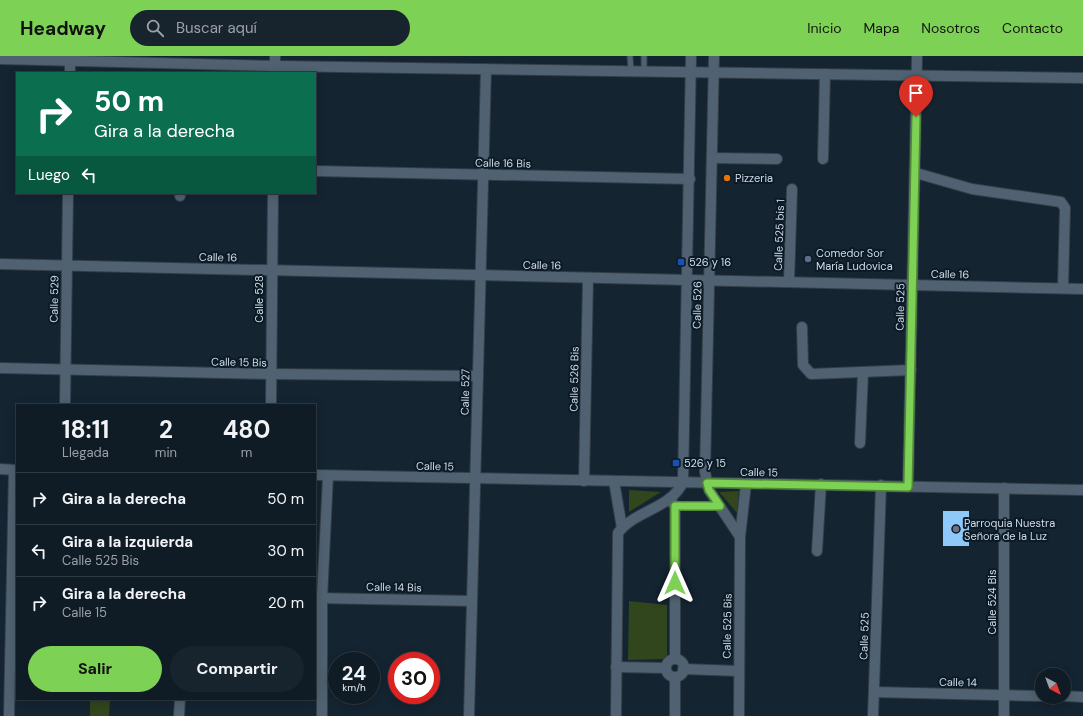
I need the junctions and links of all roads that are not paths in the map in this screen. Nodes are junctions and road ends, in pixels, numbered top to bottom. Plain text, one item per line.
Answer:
1 (630, 56) edge
2 (644, 56) edge
3 (691, 56) edge
4 (714, 56) edge
5 (917, 56) edge
6 (0, 59) edge
7 (70, 59) edge
8 (160, 60) edge
9 (206, 60) edge
10 (275, 65) edge
11 (486, 69) junction
12 (631, 71) junction
13 (644, 71) junction
14 (70, 72) edge
15 (691, 72) junction
16 (714, 72) junction
17 (825, 74) junction
18 (917, 76) junction
19 (1083, 78) edge
20 (712, 158) junction
21 (777, 159) dead end
22 (823, 159) dead end
23 (316, 171) edge
24 (916, 173) junction
25 (483, 175) junction
26 (690, 179) junction
27 (792, 189) dead end
28 (68, 194) edge
29 (273, 194) edge
30 (0, 264) edge
31 (67, 266) junction
32 (271, 270) junction
33 (480, 275) junction
34 (588, 278) junction
35 (688, 280) junction
36 (710, 280) junction
37 (789, 282) junction
38 (912, 285) junction
39 (1063, 288) junction
40 (1083, 289) edge
41 (802, 327) dead end
42 (0, 368) edge
43 (65, 369) junction
44 (911, 370) junction
45 (863, 372) junction
46 (271, 374) junction
47 (478, 376) junction
48 (64, 404) edge
49 (271, 404) edge
50 (860, 443) dead end
51 (0, 469) edge
52 (15, 470) edge
53 (316, 475) edge
54 (328, 476) junction
55 (475, 478) junction
56 (584, 481) junction
57 (614, 481) junction
58 (683, 482) junction
59 (707, 483) junction
60 (746, 484) junction
61 (821, 484) junction
62 (881, 485) junction
63 (908, 487) junction
64 (1004, 488) junction
65 (1083, 490) edge
66 (672, 503) junction
67 (720, 506) junction
68 (622, 528) junction
69 (740, 537) junction
70 (817, 551) dead end
71 (319, 598) edge
72 (472, 601) junction
73 (675, 660) junction
74 (13, 665) edge
75 (616, 667) junction
76 (666, 668) junction
77 (683, 669) junction
78 (739, 671) junction
79 (675, 677) junction
80 (874, 692) junction
81 (1005, 695) junction
82 (1035, 696) edge
83 (1071, 696) edge
84 (1083, 697) edge
85 (180, 700) edge
86 (9, 716) edge
87 (179, 716) edge
88 (322, 716) edge
89 (469, 716) edge
90 (616, 716) edge
91 (675, 716) edge
92 (739, 716) edge
93 (873, 716) edge
94 (1004, 716) edge

1 - 12 lane
2 - 13 lane
3 - 15 street, Calle 526
4 - 16 street, Calle 526
5 - 18 street, Calle 525
6 - 7 street
7 - 8 street
7 - 14 street
8 - 9 street
9 - 10 street
10 - 11 street
11 - 12 street
11 - 25 street, Calle 527
12 - 13 street
13 - 15 street
15 - 16 street
15 - 26 street, Calle 526
16 - 17 street
16 - 20 street, Calle 526
17 - 18 street
17 - 22 street
18 - 19 street
18 - 24 street, Calle 525
20 - 21 street
20 - 36 street, Calle 526
23 - 25 street, Calle 16 Bis
24 - 38 street, Calle 525
24 - 39 street
25 - 26 street, Calle 16 Bis
25 - 33 street, Calle 527
26 - 35 street, Calle 526
27 - 37 street, Calle 525 bis 1
28 - 31 street, Calle 529
29 - 32 street, Calle 528
30 - 31 street, Calle 16
31 - 32 street, Calle 16
31 - 43 street, Calle 529
32 - 33 street, Calle 16
32 - 46 street, Calle 528
33 - 34 street, Calle 16
33 - 47 street, Calle 527
34 - 35 street, Calle 16
34 - 56 street, Calle 526 Bis
35 - 36 street, Calle 16
35 - 58 street, Calle 526
36 - 37 street, Calle 16
36 - 59 street, Calle 526
37 - 38 street, Calle 16
38 - 39 street, Calle 16
38 - 44 street, Calle 525
39 - 40 street, Calle 16
41 - 45 street
42 - 43 street, Calle 15 Bis
43 - 46 street, Calle 15 Bis
43 - 48 street, Calle 529
44 - 45 street
44 - 63 street, Calle 525
45 - 50 street
46 - 47 street, Calle 15 Bis
46 - 49 street, Calle 528
47 - 55 street, Calle 527
51 - 52 street
52 - 74 street
53 - 54 street, Calle 15
54 - 55 street, Calle 15
54 - 71 street
55 - 56 street, Calle 15
55 - 72 street, Calle 527
56 - 57 street, Calle 15
57 - 58 street, Calle 15
57 - 68 street
58 - 59 street, Calle 15
58 - 66 street
59 - 60 street, Calle 15
59 - 67 street
60 - 61 street, Calle 15
60 - 69 street, Calle 525 Bis
61 - 62 street, Calle 15
61 - 70 street
62 - 63 street, Calle 15
62 - 80 street, Calle 525
63 - 64 street, Calle 15
64 - 65 street, Calle 15
64 - 81 street, Calle 524 Bis
66 - 67 lane
66 - 68 street
66 - 73 street
67 - 69 street
68 - 75 street
69 - 78 street, Calle 525 Bis
71 - 72 street, Calle 14 Bis
71 - 88 street
72 - 89 street, Calle 527
73 - 76 street
73 - 77 street
74 - 86 street
75 - 76 street
75 - 90 street
76 - 79 street
77 - 78 street
77 - 79 street
78 - 92 street, Calle 525 Bis
79 - 91 street
80 - 81 street, Calle 14
80 - 93 street, Calle 525
81 - 82 street, Calle 14
81 - 94 street, Calle 524 Bis
83 - 84 street
85 - 87 street

